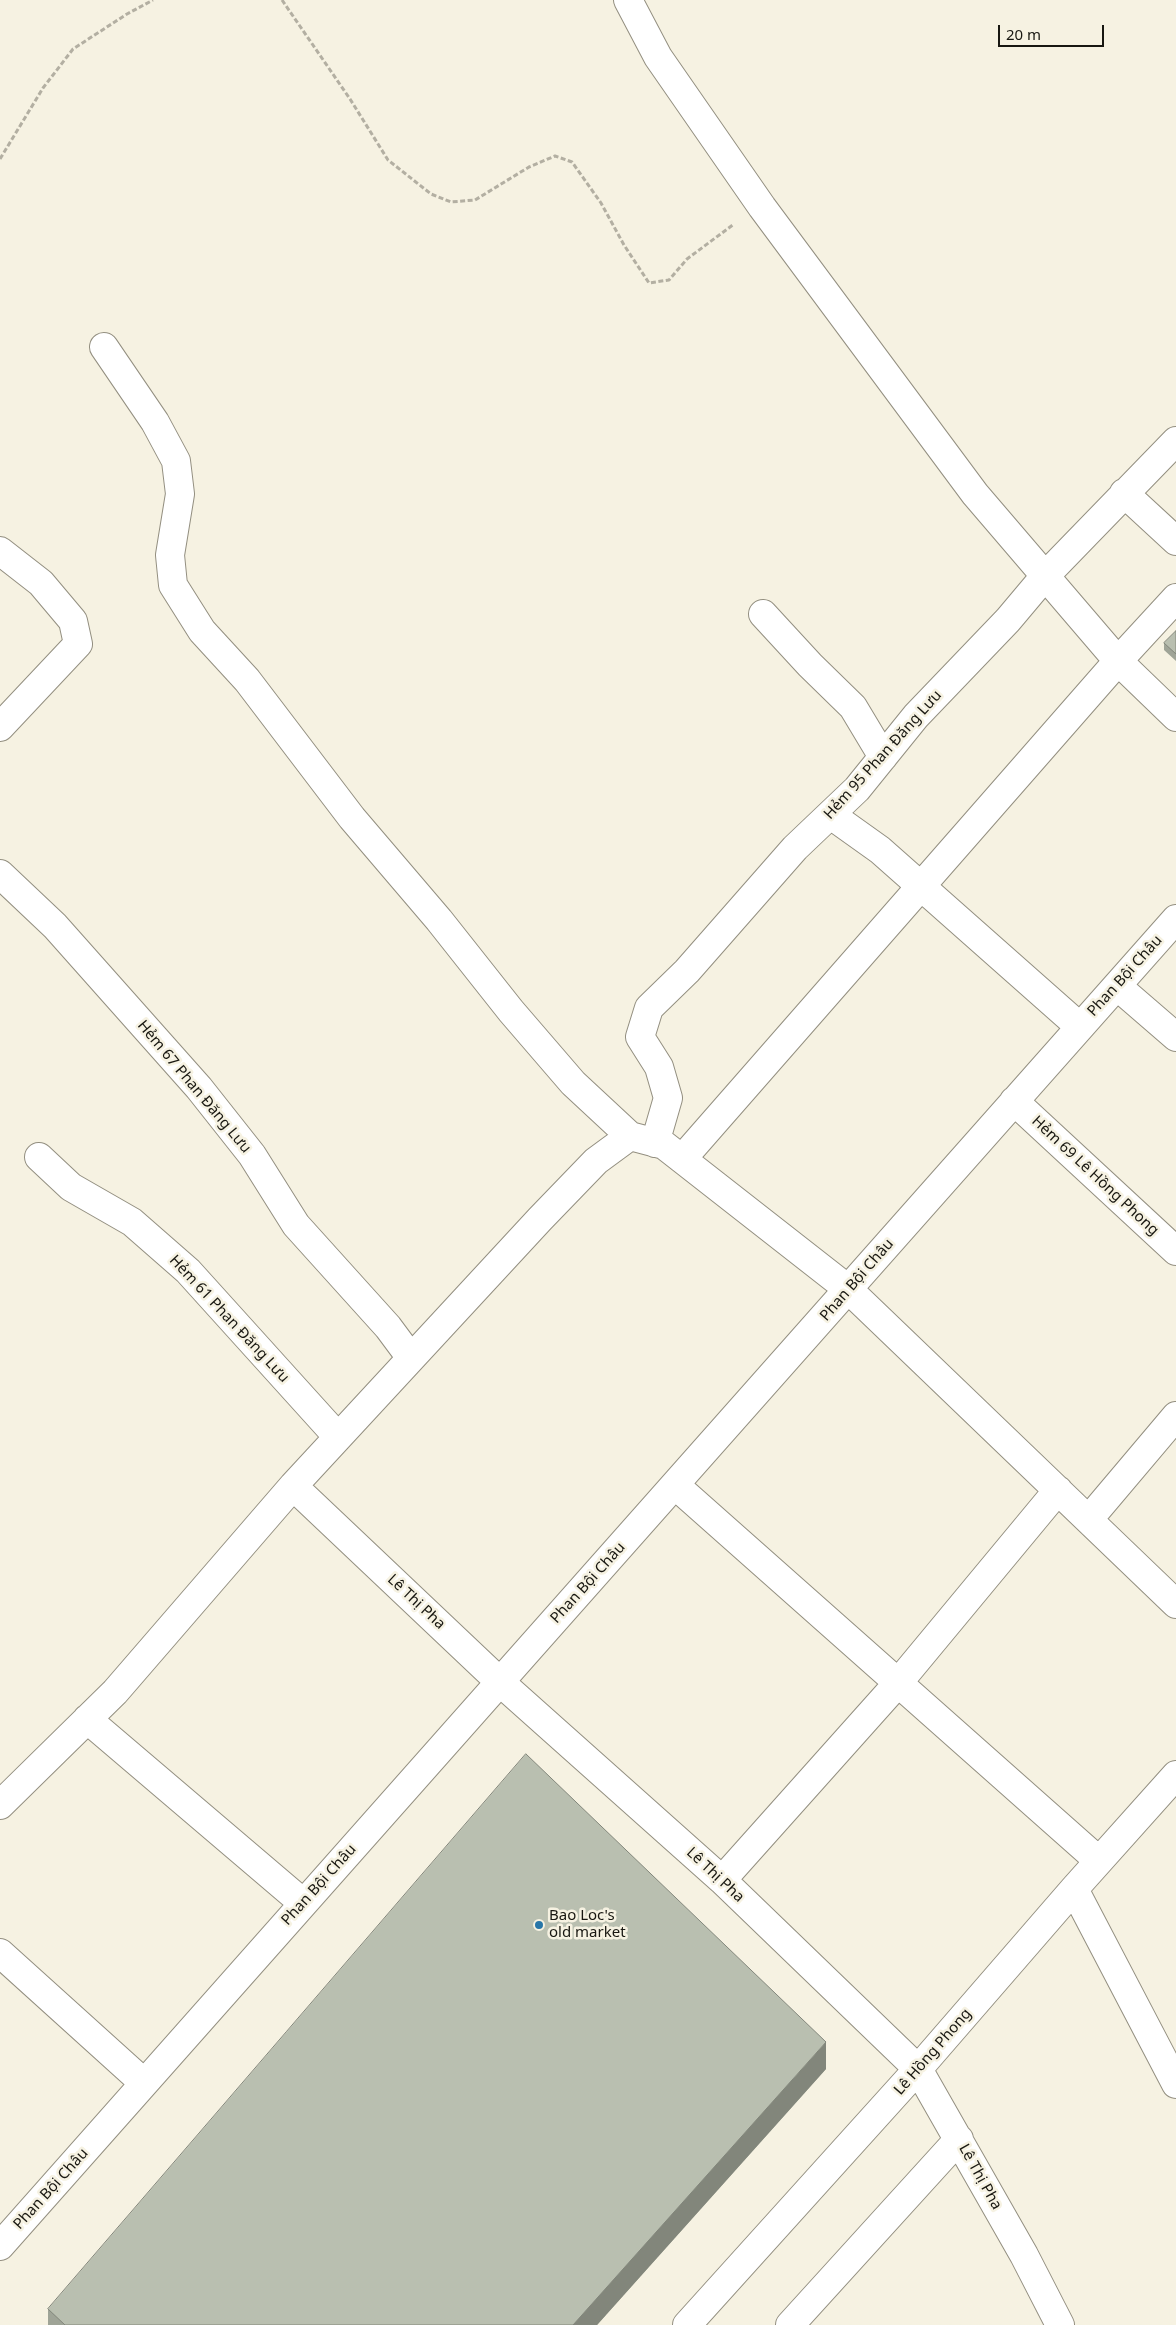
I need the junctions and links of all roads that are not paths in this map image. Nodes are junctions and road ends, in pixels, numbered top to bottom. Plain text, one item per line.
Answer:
1 (628, 0) edge
2 (104, 347) dead end
3 (1176, 441) edge
4 (1124, 493) junction
5 (1176, 541) edge
6 (0, 551) edge
7 (1045, 576) junction
8 (1176, 598) edge
9 (763, 614) dead end
10 (1118, 661) junction
11 (1176, 717) edge
12 (0, 727) edge
13 (884, 757) junction
14 (831, 814) junction
15 (0, 874) edge
16 (920, 887) junction
17 (1176, 919) edge
18 (1117, 986) junction
19 (1080, 1027) junction
20 (1176, 1037) edge
21 (1014, 1101) junction
22 (642, 1139) junction
23 (39, 1157) dead end
24 (682, 1159) junction
25 (1176, 1251) edge
26 (848, 1289) junction
27 (411, 1358) junction
28 (1176, 1416) edge
29 (338, 1438) junction
30 (675, 1485) junction
31 (293, 1486) junction
32 (1058, 1490) junction
33 (1089, 1519) junction
34 (1176, 1604) edge
35 (500, 1682) junction
36 (898, 1683) junction
37 (87, 1719) junction
38 (1176, 1775) edge
39 (0, 1805) edge
40 (1099, 1861) junction
41 (722, 1880) junction
42 (1074, 1889) junction
43 (303, 1903) junction
44 (0, 1953) edge
45 (918, 2069) junction
46 (144, 2083) junction
47 (1176, 2084) edge
48 (959, 2139) junction
49 (0, 2246) edge
50 (687, 2325) edge
51 (790, 2325) edge
52 (1060, 2325) edge

1 - 7 street
2 - 22 street
3 - 4 street, Hẻm 95 Phan Đăng Lưu
4 - 5 street
4 - 7 street, Hẻm 95 Phan Đăng Lưu
6 - 12 street
7 - 10 street
7 - 13 street, Hẻm 95 Phan Đăng Lưu
8 - 10 street
9 - 13 street
10 - 11 street
10 - 16 street
13 - 14 street, Hẻm 95 Phan Đăng Lưu
14 - 16 street
14 - 22 street, Hẻm 95 Phan Đăng Lưu
15 - 27 street, Hẻm 67 Phan Đăng Lưu
16 - 19 street
16 - 24 street
17 - 18 street, Phan Bội Châu
18 - 19 street, Phan Bội Châu
18 - 20 street
19 - 21 street, Phan Bội Châu
21 - 25 street, Hẻm 69 Lê Hồng Phong
21 - 26 street, Phan Bội Châu
22 - 24 street
22 - 27 street
23 - 29 street, Hẻm 61 Phan Đăng Lưu
24 - 26 street
26 - 30 street, Phan Bội Châu
26 - 32 street
27 - 29 street
28 - 33 street
29 - 31 street
30 - 35 street, Phan Bội Châu
30 - 36 street
31 - 35 street, Lê Thị Pha
31 - 37 street
32 - 33 street
32 - 36 street
33 - 34 street
35 - 41 street, Lê Thị Pha
35 - 43 street, Phan Bội Châu
36 - 40 street
36 - 41 street
37 - 39 street
37 - 43 street
38 - 40 street, Lê Hồng Phong
40 - 42 street, Lê Hồng Phong
41 - 45 street, Lê Thị Pha
42 - 45 street, Lê Hồng Phong
42 - 47 street
43 - 46 street, Phan Bội Châu
44 - 46 street
45 - 48 street, Lê Thị Pha
45 - 50 street, Lê Hồng Phong
46 - 49 street, Phan Bội Châu
48 - 51 street
48 - 52 street, Lê Thị Pha

